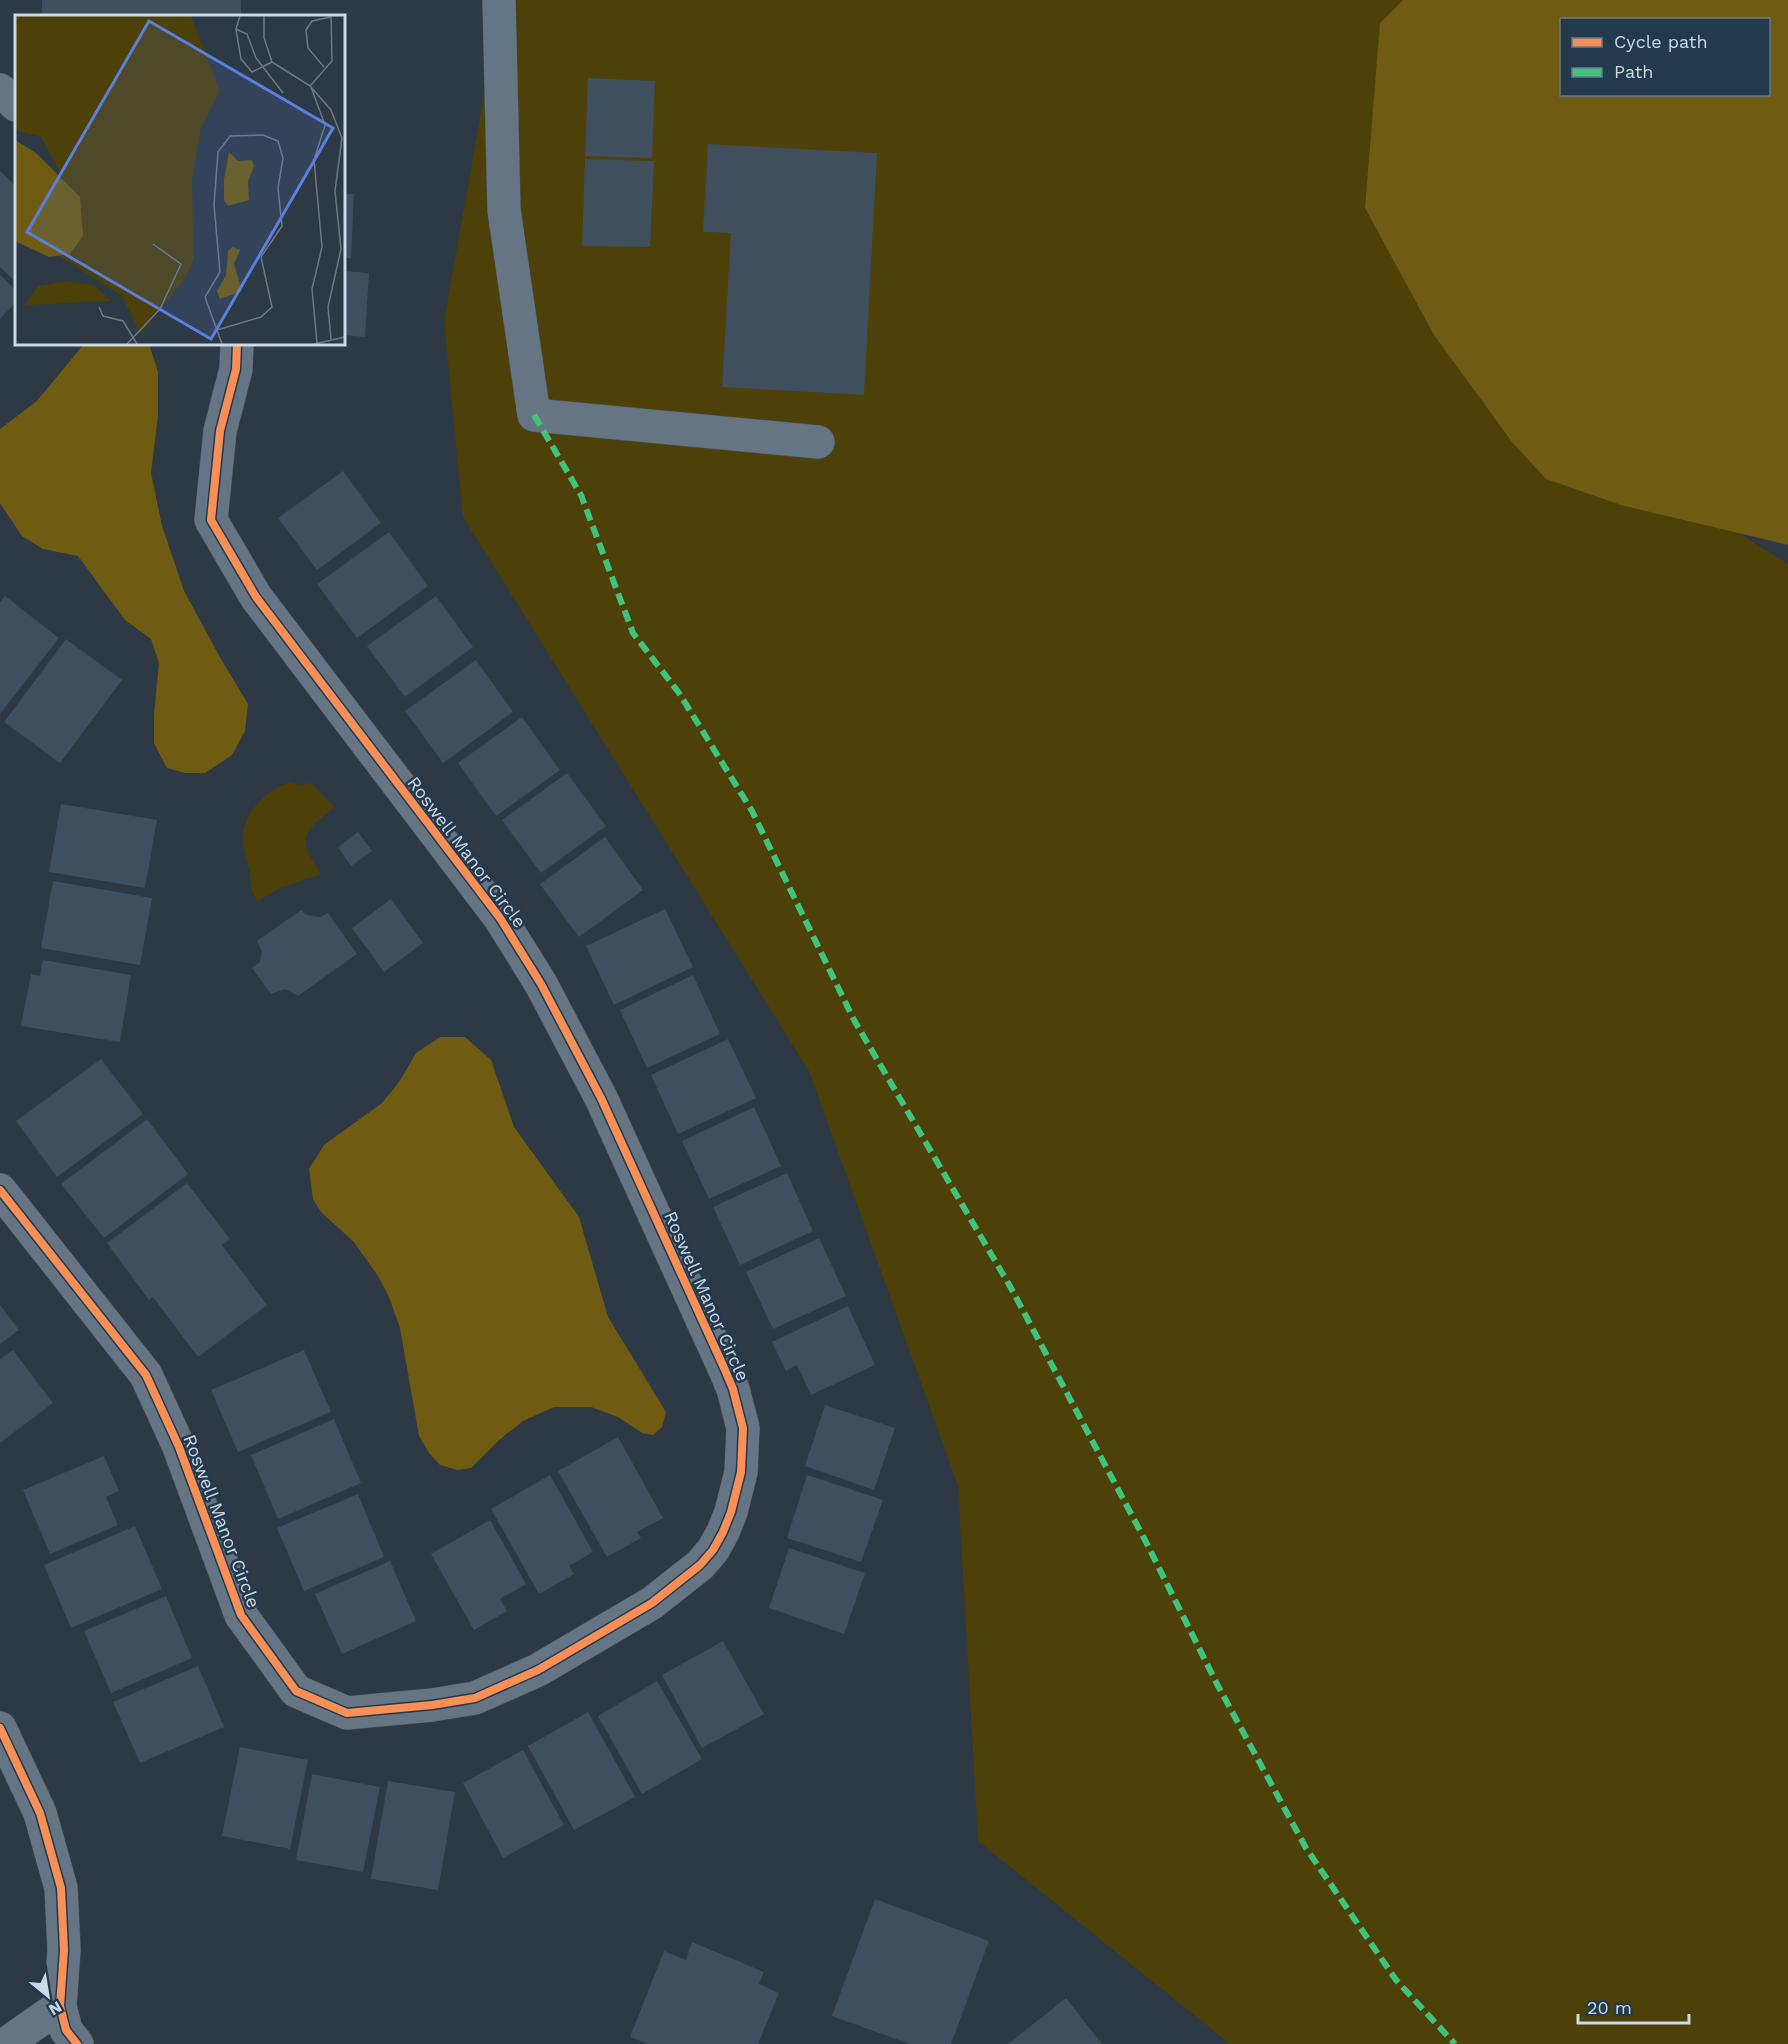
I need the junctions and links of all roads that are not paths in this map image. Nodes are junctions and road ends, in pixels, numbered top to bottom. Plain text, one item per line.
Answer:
1 (499, 0) edge
2 (0, 90) edge
3 (15, 104) edge
4 (237, 345) edge
5 (818, 442) dead end
6 (0, 1190) edge
7 (0, 1728) edge
8 (60, 2006) junction
9 (6, 2044) edge
10 (77, 2044) edge

1 - 5 street
2 - 3 street
4 - 6 street, Roswell Manor Circle
7 - 8 street
8 - 9 street
8 - 10 street

